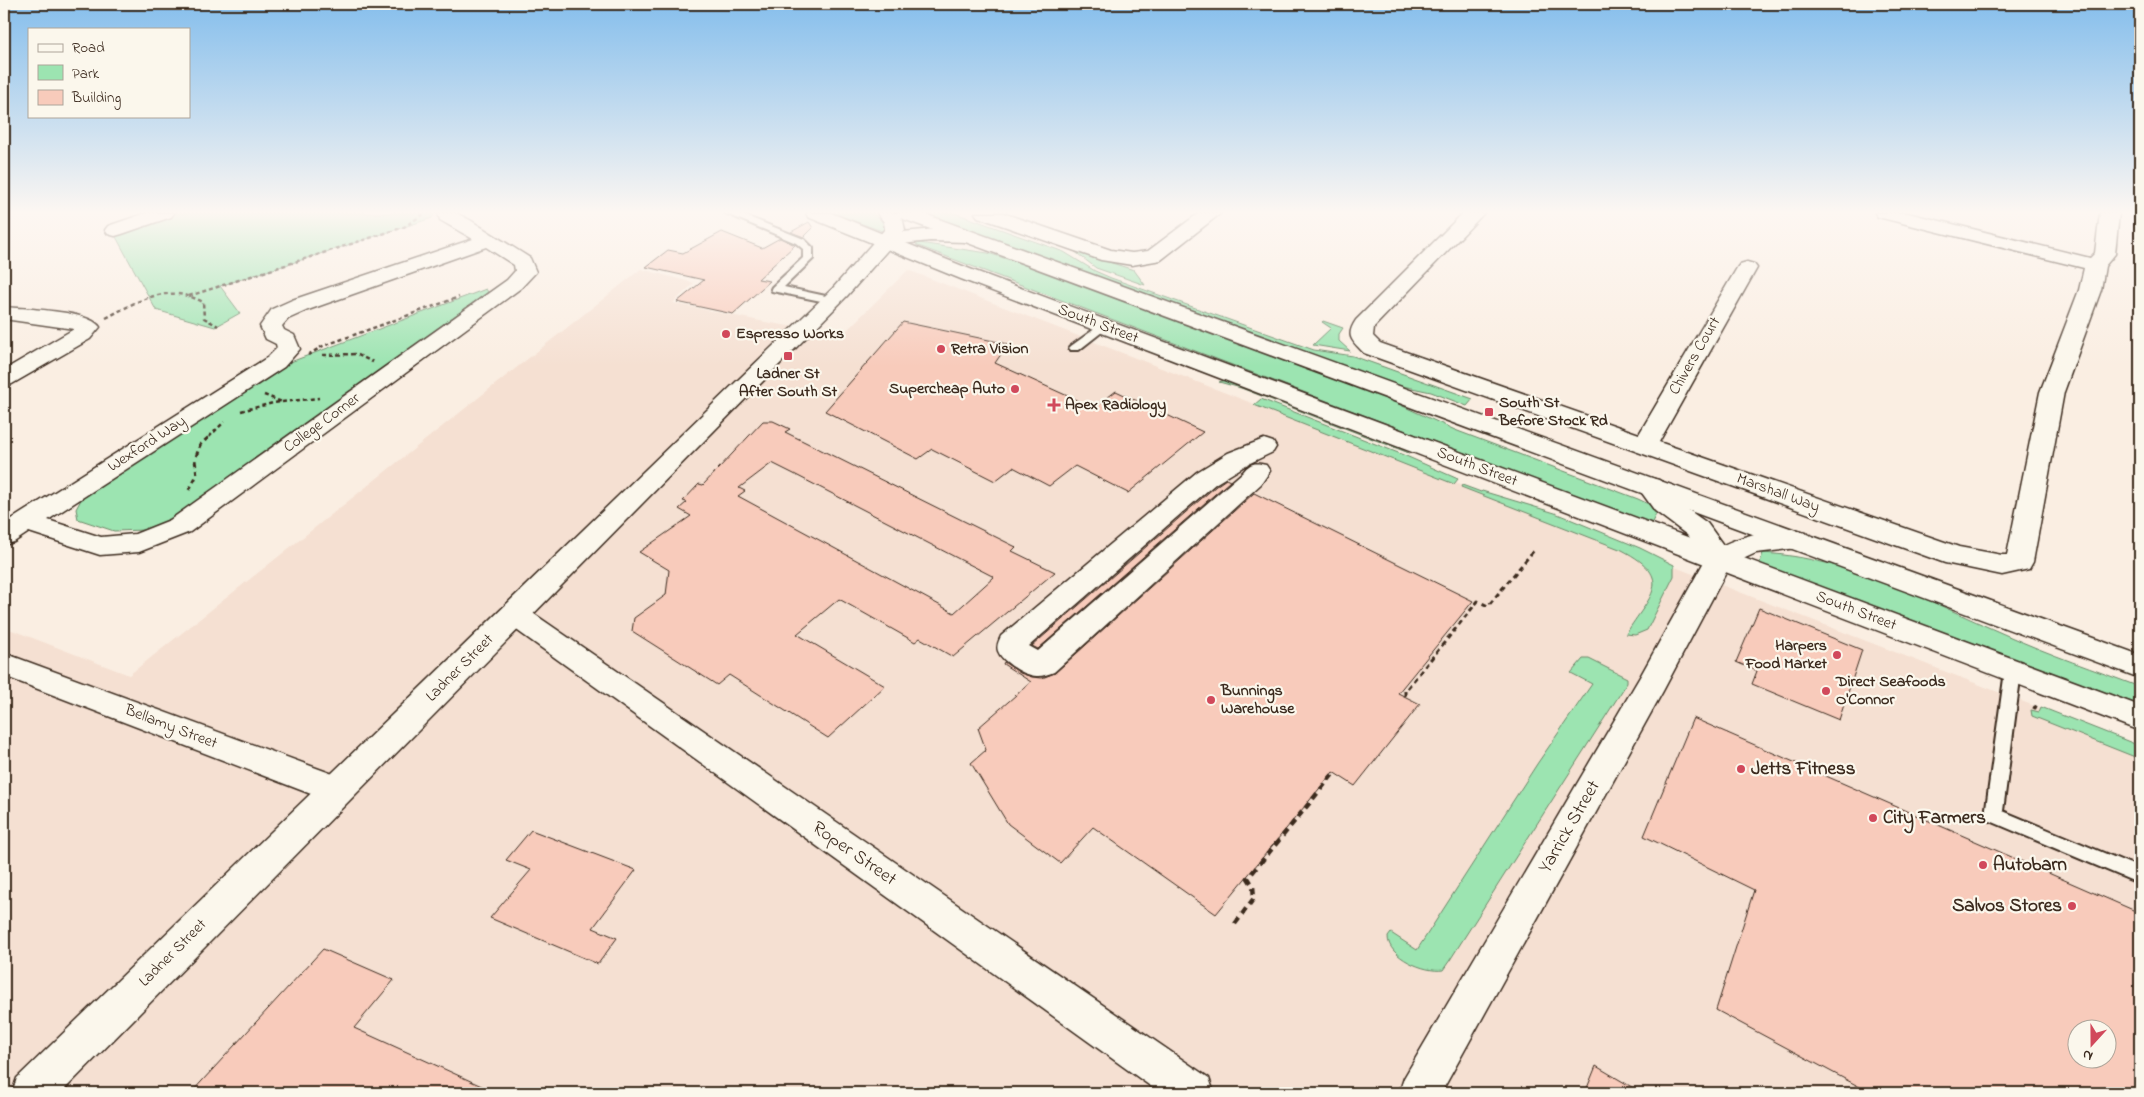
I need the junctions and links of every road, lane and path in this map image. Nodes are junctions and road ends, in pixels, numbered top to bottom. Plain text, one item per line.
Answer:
1 (286, 264) edge
2 (417, 264) edge
3 (524, 264) edge
4 (802, 264) edge
5 (864, 264) edge
6 (943, 264) edge
7 (1043, 264) edge
8 (1424, 264) edge
9 (2092, 264) edge
10 (2095, 265) joint
11 (1747, 268) dead end
12 (188, 296) junction
13 (463, 296) dead end
14 (831, 300) junction
15 (4, 314) edge
16 (218, 326) dead end
17 (1103, 326) junction
18 (89, 327) junction
19 (1075, 348) dead end
20 (296, 355) junction
21 (323, 355) dead end
22 (372, 369) dead end
23 (4, 379) edge
24 (260, 393) dead end
25 (325, 397) dead end
26 (282, 402) junction
27 (246, 406) dead end
28 (229, 419) dead end
29 (1644, 445) junction
30 (1260, 459) joint
31 (1650, 486) junction
32 (184, 497) dead end
33 (26, 522) junction
34 (4, 536) edge
35 (1796, 540) junction
36 (1535, 549) dead end
37 (1719, 559) junction
38 (514, 614) junction
39 (4, 664) edge
40 (2140, 667) edge
41 (2013, 671) junction
42 (1405, 696) dead end
43 (2140, 719) edge
44 (1334, 773) dead end
45 (337, 790) junction
46 (2140, 876) edge
47 (1235, 924) dead end
48 (32, 1093) edge
49 (1194, 1093) edge
50 (1419, 1093) edge

1 - 12 path
2 - 20 main road
3 - 33 main road, College Corner
4 - 14 lane
5 - 14 main road, Ladner Street
6 - 17 main road, South Street
7 - 31 main road
8 - 29 main road, Marshall Way
9 - 10 main road
10 - 29 main road, Marshall Way
11 - 29 main road, Chivers Court
12 - 16 path
12 - 18 path
13 - 20 path
14 - 38 main road, Ladner Street
15 - 18 main road
17 - 19 lane
17 - 37 main road, South Street
18 - 23 main road
20 - 33 main road, Wexford Way
21 - 22 path
24 - 26 path
25 - 26 path
26 - 27 path
28 - 32 path
30 - 30 main road
31 - 35 main road
31 - 37 main road
33 - 34 main road, Wexford Way
35 - 37 main road
35 - 40 main road
36 - 42 path
37 - 41 main road, South Street
37 - 50 main road, Yarrick Street
38 - 45 main road, Ladner Street
38 - 49 main road, Roper Street
39 - 45 main road, Bellamy Street
41 - 43 main road, South Street
41 - 46 lane
44 - 47 path
45 - 48 main road, Ladner Street

